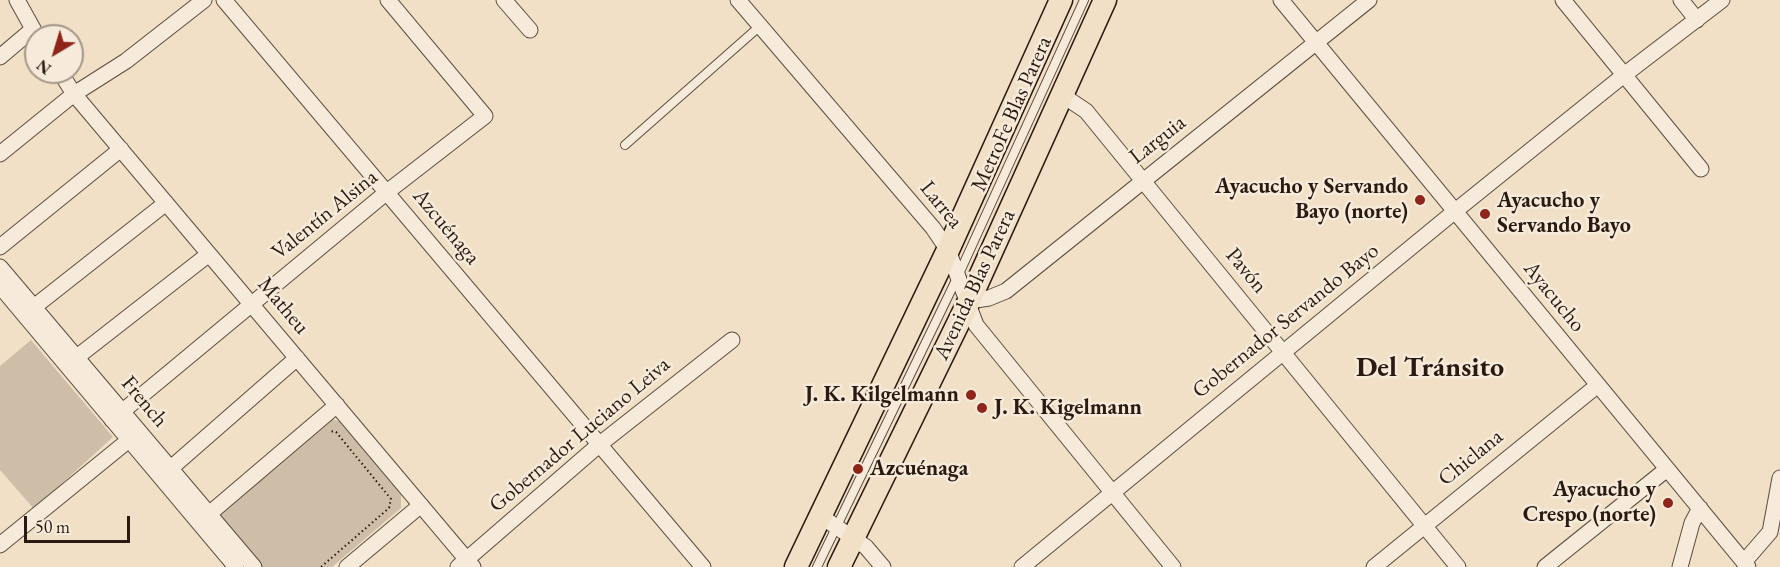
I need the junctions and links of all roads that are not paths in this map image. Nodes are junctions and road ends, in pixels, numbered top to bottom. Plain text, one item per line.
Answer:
1 (17, 0) edge
2 (204, 0) edge
3 (224, 0) edge
4 (388, 0) edge
5 (504, 0) edge
6 (738, 0) edge
7 (1061, 0) edge
8 (1084, 0) edge
9 (1105, 0) edge
10 (1281, 0) edge
11 (1369, 0) edge
12 (1563, 0) edge
13 (1681, 0) edge
14 (1722, 0) edge
15 (1697, 20) junction
16 (30, 24) edge
17 (760, 26) junction
18 (530, 30) dead end
19 (24, 40) edge
20 (1316, 43) junction
21 (0, 57) edge
22 (1624, 75) junction
23 (68, 84) edge
24 (74, 94) junction
25 (1062, 95) junction
26 (625, 146) dead end
27 (121, 149) junction
28 (0, 154) edge
29 (1701, 169) dead end
30 (1142, 181) junction
31 (387, 192) junction
32 (166, 203) junction
33 (1454, 212) junction
34 (0, 247) edge
35 (948, 250) junction
36 (209, 254) junction
37 (0, 267) edge
38 (958, 276) junction
39 (0, 286) edge
40 (969, 301) junction
41 (252, 304) junction
42 (34, 307) junction
43 (732, 340) dead end
44 (1284, 352) junction
45 (77, 357) junction
46 (297, 358) junction
47 (1598, 386) junction
48 (337, 405) junction
49 (117, 416) junction
50 (134, 436) junction
51 (600, 444) junction
52 (171, 468) junction
53 (1667, 469) junction
54 (1780, 478) edge
55 (1112, 493) junction
56 (421, 505) junction
57 (1700, 508) junction
58 (209, 514) junction
59 (1424, 525) junction
60 (838, 527) junction
61 (1775, 528) edge
62 (0, 545) edge
63 (466, 564) edge
64 (1746, 564) edge
65 (236, 567) edge
66 (254, 567) edge
67 (347, 567) edge
68 (703, 567) edge
69 (796, 567) edge
70 (817, 567) edge
71 (838, 567) edge
72 (883, 567) edge
73 (1022, 567) edge
74 (1173, 567) edge
75 (1374, 567) edge
76 (1458, 567) edge
77 (1545, 567) edge
78 (1680, 567) edge

1 - 16 street
2 - 24 street
3 - 31 street, Azcuénaga
4 - 31 street, Valentín Alsina
5 - 18 street
6 - 17 street, Larrea
7 - 35 main road, Avenida Blas Parera
8 - 38 lane, MetroFe Blas Parera
9 - 25 main road, Avenida Blas Parera
10 - 20 street, Ayacucho
11 - 20 street, Larguia
12 - 22 street
13 - 15 street
14 - 15 street, Gobernador Servando Bayo
15 - 22 street, Gobernador Servando Bayo
17 - 26 lane
17 - 35 street, Larrea
19 - 21 street
20 - 30 street, Larguia
20 - 33 street, Ayacucho
22 - 29 street
22 - 33 street, Gobernador Servando Bayo
23 - 24 street, Matheu
24 - 27 street, Matheu
24 - 28 street
25 - 30 street, Pavón
25 - 40 main road, Avenida Blas Parera
27 - 32 street, Matheu
27 - 34 street
30 - 40 street, Larguia
30 - 44 street, Pavón
31 - 41 street, Valentín Alsina
31 - 51 street, Azcuénaga
32 - 36 street, Matheu
32 - 42 street
33 - 44 street, Gobernador Servando Bayo
33 - 47 street, Ayacucho
35 - 38 street, Larrea
35 - 60 main road, Avenida Blas Parera
36 - 41 street, Matheu
36 - 45 street
37 - 42 street, French
38 - 40 street, Larrea
38 - 60 lane, MetroFe Blas Parera
39 - 49 street, French
40 - 55 street, Larrea
40 - 60 main road, Avenida Blas Parera
41 - 46 street, Matheu
41 - 49 street, Valentín Alsina
42 - 45 street, French
43 - 51 street, Gobernador Luciano Leiva
44 - 55 street, Gobernador Servando Bayo
44 - 59 street, Pavón
45 - 49 street, French
46 - 48 street, Matheu
46 - 52 street
47 - 53 street, Ayacucho
47 - 59 street, Chiclana
48 - 56 street, Matheu
48 - 58 street
49 - 50 street, French
50 - 52 street, French
50 - 62 street
50 - 65 street, French
51 - 63 street, Gobernador Luciano Leiva
51 - 68 street, Azcuénaga
52 - 58 street, French
53 - 57 street, Ayacucho
53 - 77 street
54 - 61 street
55 - 73 street, Gobernador Servando Bayo
55 - 74 street, Larrea
56 - 63 street, Matheu
56 - 67 street
57 - 64 street, Ayacucho
57 - 78 street
58 - 66 street, French
59 - 75 street, Chiclana
59 - 76 street, Pavón
60 - 69 main road, Avenida Blas Parera
60 - 70 lane, MetroFe Blas Parera
60 - 71 main road, Avenida Blas Parera
60 - 72 street
61 - 64 street

